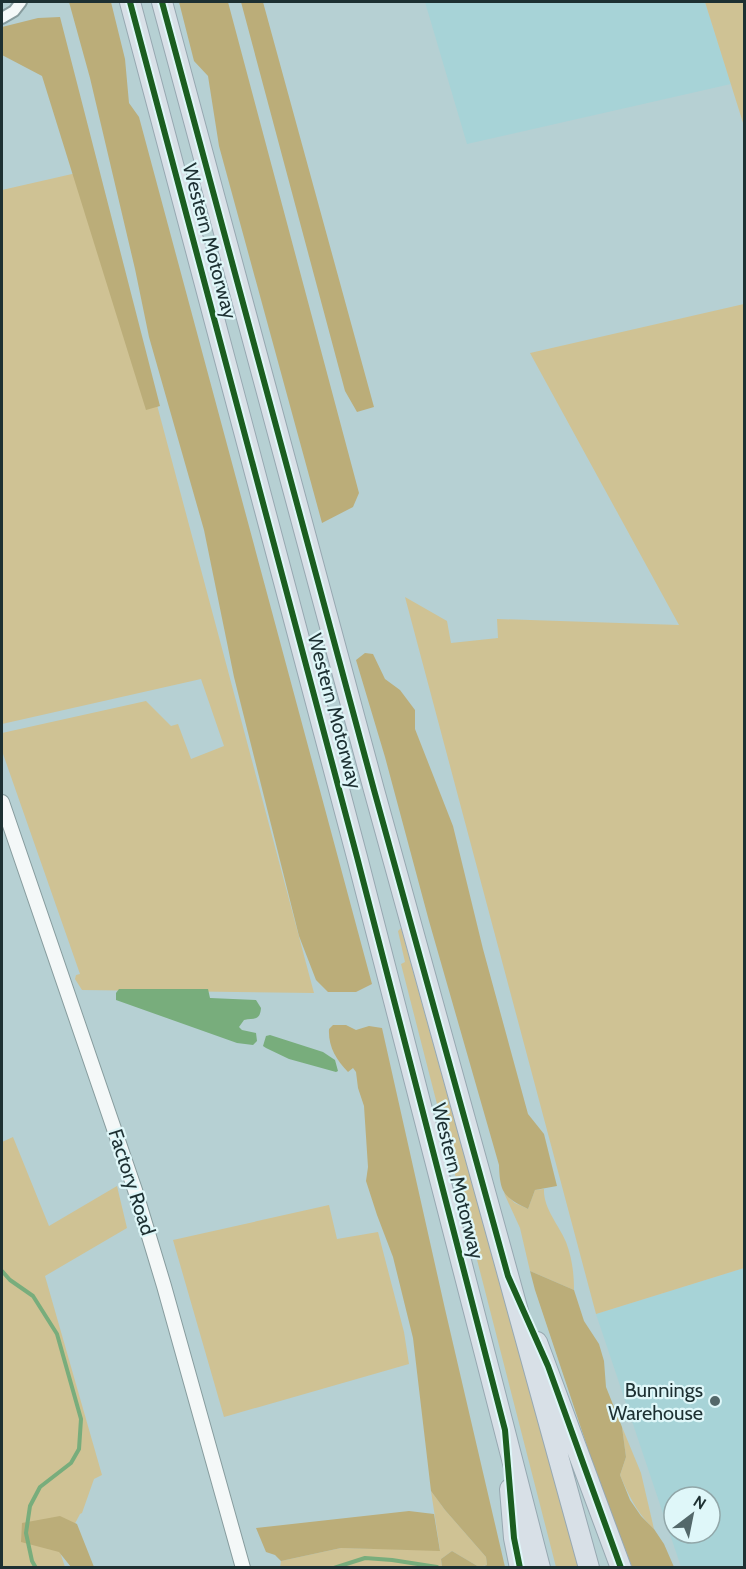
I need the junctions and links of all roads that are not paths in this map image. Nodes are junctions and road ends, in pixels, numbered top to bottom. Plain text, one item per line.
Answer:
1 (21, 2) edge
2 (130, 2) edge
3 (162, 2) edge
4 (2, 18) edge
5 (2, 802) edge
6 (508, 1276) junction
7 (505, 1430) junction
8 (243, 1568) edge
9 (520, 1568) edge
10 (540, 1568) edge
11 (590, 1568) edge
12 (621, 1568) edge

1 - 4 street
2 - 7 highway, Western Motorway
3 - 6 highway, Western Motorway
5 - 8 street, Factory Road
6 - 11 highway, Western Motorway
6 - 12 highway
7 - 9 highway
7 - 10 highway, Western Motorway

